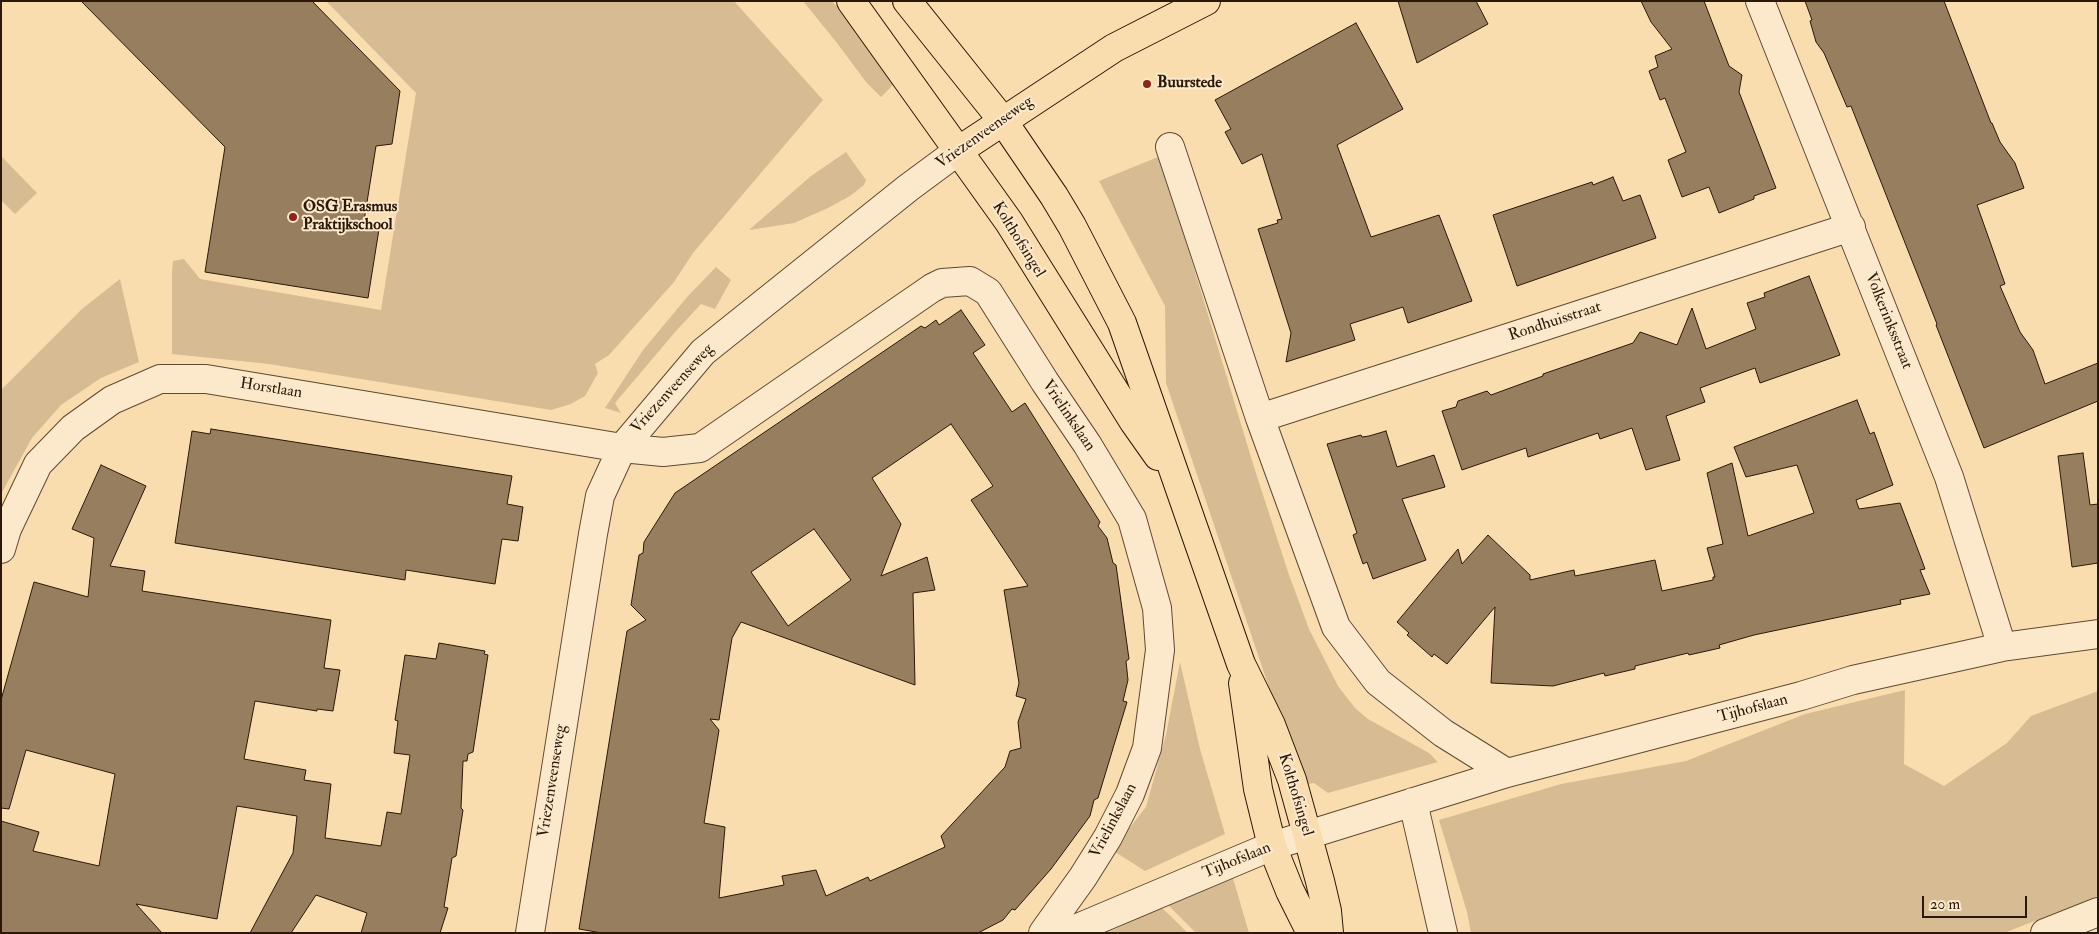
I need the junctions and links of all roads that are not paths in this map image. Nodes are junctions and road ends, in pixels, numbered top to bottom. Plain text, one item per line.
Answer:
1 (851, 1) edge
2 (907, 1) edge
3 (1206, 1) edge
4 (1760, 1) edge
5 (1003, 121) junction
6 (1170, 147) dead end
7 (958, 151) junction
8 (1851, 227) junction
9 (1260, 418) junction
10 (622, 448) junction
11 (1178, 483) junction
12 (1, 549) edge
13 (2098, 634) edge
14 (2002, 647) junction
15 (1241, 664) junction
16 (1507, 773) junction
17 (1413, 802) junction
18 (1307, 835) junction
19 (1272, 846) junction
20 (2098, 912) edge
21 (530, 933) edge
22 (1042, 933) edge
23 (1066, 933) edge
24 (1311, 933) edge
25 (1329, 933) edge
26 (1443, 933) edge
27 (2045, 933) edge

1 - 7 main road, Kolthofsingel
2 - 5 main road, Kolthofsingel
3 - 5 main road, Vriezenveenseweg
4 - 8 street, Volkerinksstraat
5 - 7 main road, Vriezenveenseweg
5 - 11 main road, Kolthofsingel
6 - 9 street
7 - 10 street, Vriezenveenseweg
7 - 11 main road, Kolthofsingel
8 - 9 street, Rondhuisstraat
8 - 14 street, Volkerinksstraat
9 - 16 street
10 - 12 street, Horstlaan
10 - 21 street, Vriezenveenseweg
10 - 22 street, Vrielinkslaan
11 - 15 main road, Kolthofsingel
13 - 14 street, Tijhofslaan
14 - 16 street, Tijhofslaan
15 - 18 main road, Kolthofsingel
15 - 19 main road, Kolthofsingel
16 - 17 street, Tijhofslaan
17 - 18 street, Tijhofslaan
17 - 26 street
18 - 19 street, Tijhofslaan
18 - 25 main road, Kolthofsingel
19 - 23 street, Tijhofslaan
19 - 24 main road, Kolthofsingel
20 - 27 street

